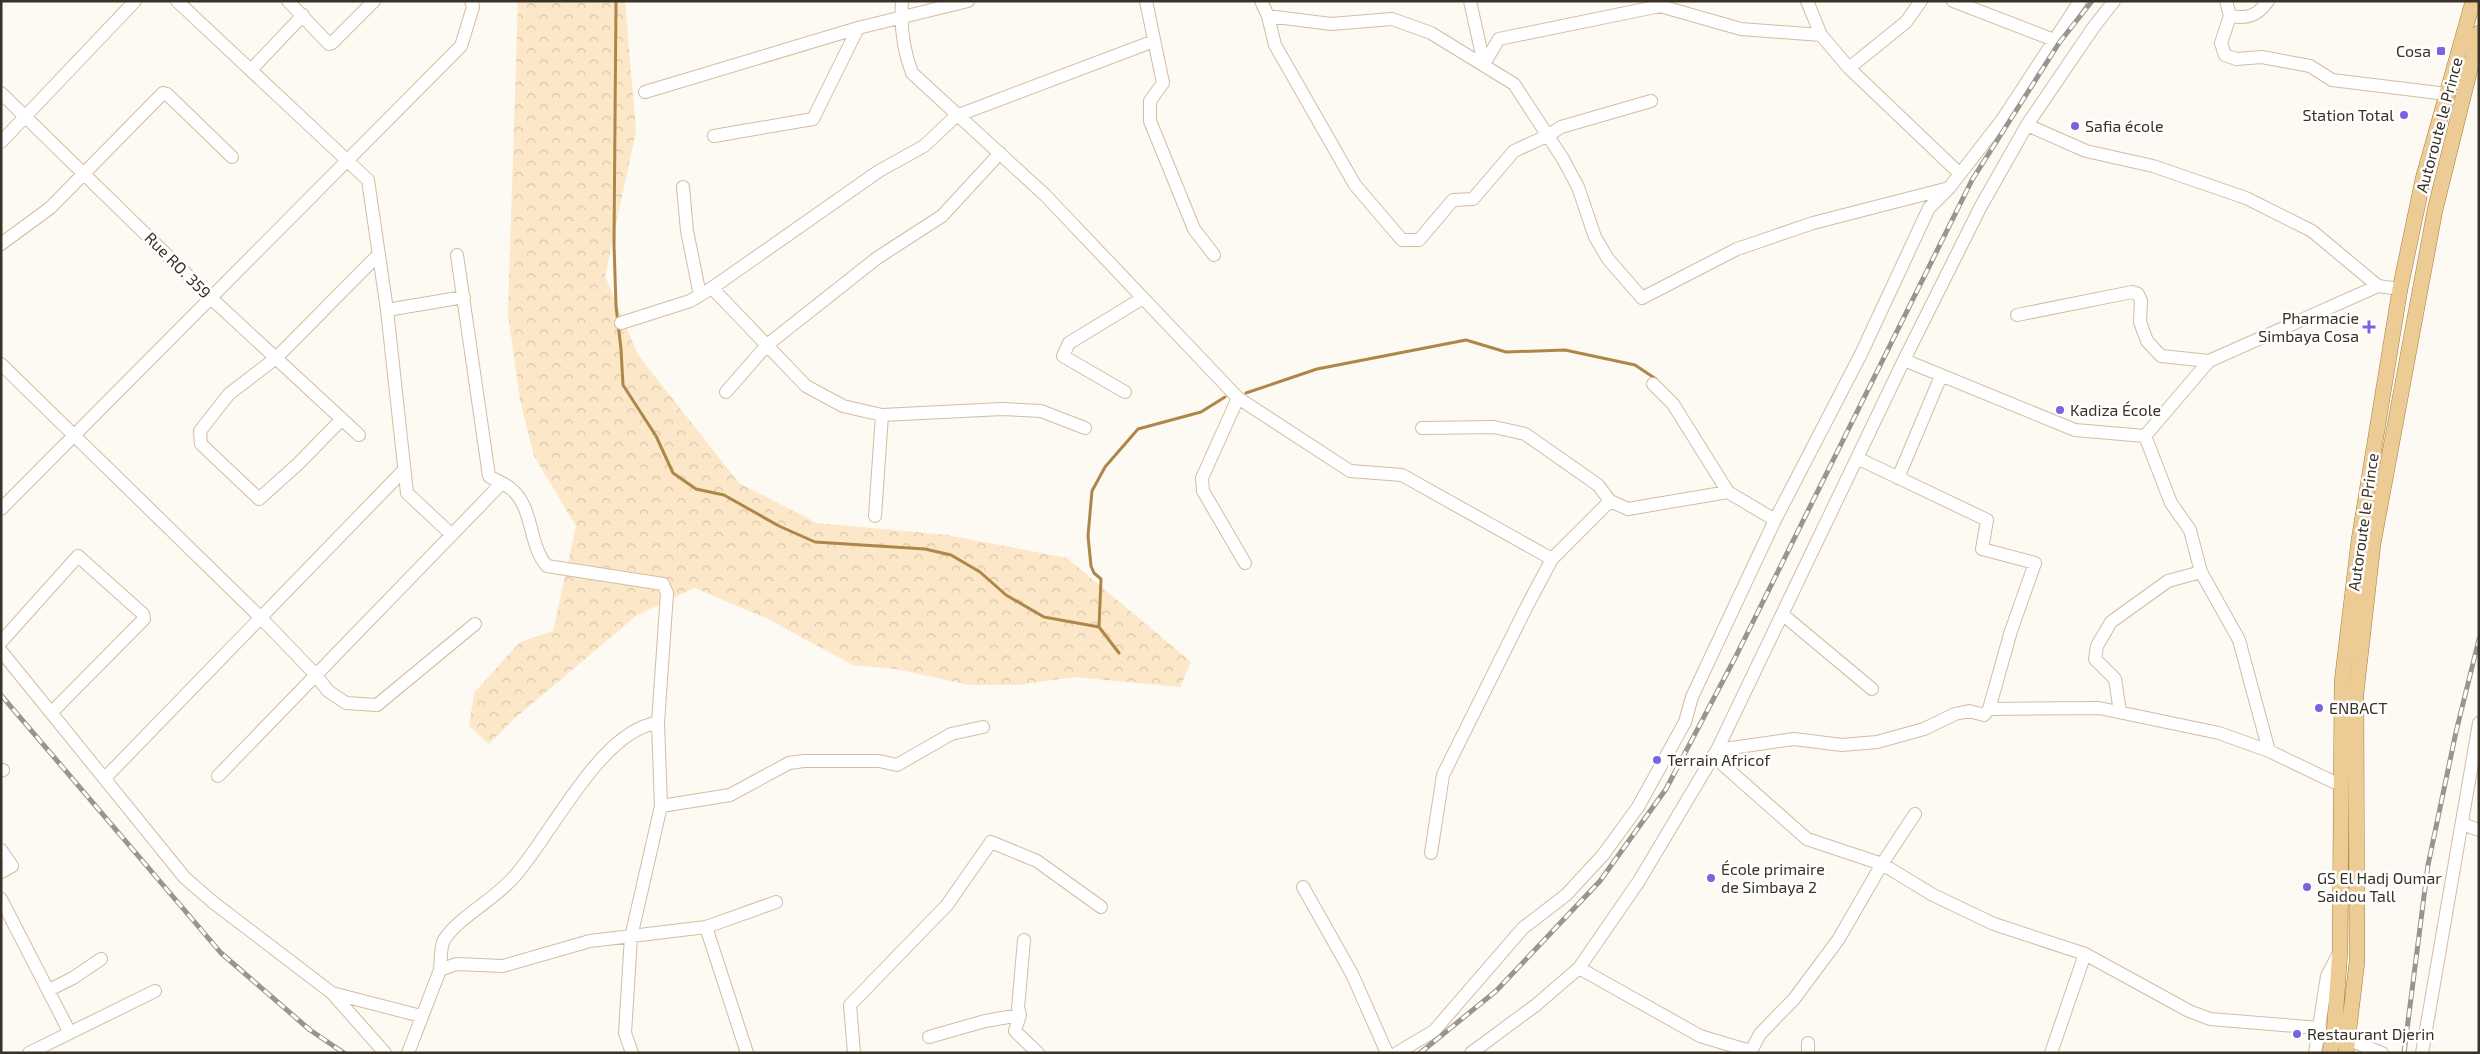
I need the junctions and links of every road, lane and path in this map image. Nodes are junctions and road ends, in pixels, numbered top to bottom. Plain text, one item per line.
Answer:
1 (135, 1) edge
2 (176, 1) edge
3 (288, 1) edge
4 (374, 1) edge
5 (471, 1) edge
6 (902, 1) edge
7 (968, 1) edge
8 (1146, 1) edge
9 (1261, 1) edge
10 (1470, 1) edge
11 (1807, 1) edge
12 (1921, 1) edge
13 (1953, 1) edge
14 (2080, 1) edge
15 (2114, 1) edge
16 (2226, 1) edge
17 (2268, 1) edge
18 (2473, 1) edge
19 (303, 15) junction
20 (1268, 16) junction
21 (2230, 16) junction
22 (900, 19) junction
23 (858, 28) junction
24 (2479, 33) edge
25 (1821, 35) junction
26 (2054, 40) junction
27 (1154, 41) junction
28 (1484, 64) junction
29 (1849, 68) junction
30 (251, 70) junction
31 (645, 92) dead end
32 (1, 93) edge
33 (2447, 94) junction
34 (1651, 101) dead end
35 (956, 116) junction
36 (26, 117) junction
37 (2027, 125) junction
38 (1549, 135) junction
39 (714, 136) dead end
40 (1, 142) edge
41 (1000, 153) junction
42 (232, 157) dead end
43 (349, 161) junction
44 (84, 173) junction
45 (1960, 174) junction
46 (683, 187) dead end
47 (1949, 188) junction
48 (1, 244) edge
49 (379, 254) junction
50 (457, 255) dead end
51 (1214, 255) dead end
52 (2378, 286) junction
53 (712, 288) junction
54 (2400, 289) junction
55 (700, 295) junction
56 (464, 297) junction
57 (1143, 298) junction
58 (212, 299) junction
59 (387, 310) junction
60 (2017, 315) dead end
61 (621, 323) dead end
62 (767, 345) junction
63 (276, 358) junction
64 (1904, 360) junction
65 (2209, 361) junction
66 (1, 364) edge
67 (1941, 376) junction
68 (1653, 384) dead end
69 (726, 392) dead end
70 (1125, 392) dead end
71 (1238, 398) junction
72 (882, 415) junction
73 (342, 419) junction
74 (1085, 428) dead end
75 (1422, 428) dead end
76 (359, 434) dead end
77 (74, 435) junction
78 (2145, 436) junction
79 (1857, 458) junction
80 (404, 471) junction
81 (1898, 478) junction
82 (501, 484) junction
83 (1728, 492) junction
84 (1610, 501) junction
85 (1, 509) edge
86 (875, 516) dead end
87 (1775, 520) junction
88 (452, 536) junction
89 (1552, 559) junction
90 (1245, 563) dead end
91 (2201, 572) junction
92 (1782, 614) junction
93 (262, 618) junction
94 (475, 624) dead end
95 (1, 642) edge
96 (1, 651) edge
97 (316, 674) junction
98 (1872, 689) dead end
99 (1989, 709) junction
100 (52, 712) junction
101 (2120, 712) junction
102 (2479, 723) edge
103 (658, 724) junction
104 (982, 726) dead end
105 (2269, 751) junction
106 (1715, 753) junction
107 (218, 776) dead end
108 (105, 778) junction
109 (2340, 786) junction
110 (661, 806) junction
111 (1915, 814) dead end
112 (2462, 824) junction
113 (2479, 830) edge
114 (1, 850) edge
115 (1431, 853) dead end
116 (1882, 864) junction
117 (1, 872) edge
118 (1303, 887) dead end
119 (1, 899) edge
120 (776, 902) dead end
121 (1101, 907) dead end
122 (706, 927) junction
123 (631, 937) junction
124 (1024, 940) dead end
125 (2340, 951) junction
126 (2085, 954) junction
127 (101, 959) dead end
128 (1579, 968) junction
129 (440, 970) junction
130 (49, 990) junction
131 (155, 991) dead end
132 (332, 992) junction
133 (1020, 1015) junction
134 (421, 1016) junction
135 (2320, 1028) junction
136 (70, 1033) junction
137 (929, 1037) dead end
138 (2348, 1046) edge
139 (1750, 1052) edge
140 (29, 1053) edge
141 (385, 1053) edge
142 (408, 1053) edge
143 (632, 1053) edge
144 (747, 1053) edge
145 (854, 1053) edge
146 (1038, 1053) edge
147 (1387, 1053) edge
148 (1397, 1053) edge
149 (1471, 1053) edge
150 (2051, 1053) edge
151 (2315, 1053) edge
152 (2330, 1053) edge
153 (2382, 1053) edge
154 (2422, 1053) edge

1 - 36 street
2 - 30 street
3 - 19 street
4 - 19 street
5 - 43 street
6 - 22 street
7 - 22 street
8 - 27 street
9 - 20 street
10 - 28 street
11 - 25 street
12 - 29 street
13 - 26 street
14 - 26 street
15 - 37 street
16 - 21 street
17 - 21 street
18 - 33 main road, Autoroute le Prince
19 - 30 street
20 - 28 street
20 - 38 street
21 - 33 street
22 - 23 street
22 - 35 street
23 - 31 street
23 - 39 street
24 - 138 main road, Autoroute le Prince
25 - 28 street
25 - 29 street
26 - 45 street
27 - 35 street
27 - 51 street
28 - 38 street
29 - 45 street
30 - 43 street
32 - 36 street, Rue RO. 359
33 - 54 main road, Autoroute le Prince
34 - 38 street
35 - 41 street
35 - 53 street
36 - 40 street
36 - 44 street, Rue RO. 359
37 - 52 street
37 - 64 street
38 - 47 street
41 - 57 street
41 - 62 street
42 - 44 street
43 - 49 street
43 - 58 street
44 - 48 street
44 - 58 street, Rue RO. 359
45 - 47 street
46 - 55 street
47 - 87 street
49 - 59 street
49 - 63 street
50 - 56 street
52 - 54 street
52 - 65 street
53 - 55 street
53 - 62 street
54 - 109 main road, Autoroute le Prince
55 - 61 street
56 - 59 street
56 - 82 street
57 - 70 street
57 - 71 street
58 - 63 street, Rue RO. 359
58 - 77 street
59 - 80 street
60 - 65 street
62 - 69 street
62 - 72 street
63 - 73 street, Rue RO. 359
63 - 73 street
64 - 67 street
64 - 79 street
65 - 78 street
66 - 77 street
67 - 78 street
67 - 81 street
68 - 83 street
71 - 89 street
71 - 90 street
72 - 74 street
72 - 86 street
73 - 76 street, Rue RO. 359
75 - 84 street
77 - 85 street
77 - 93 street
78 - 91 street
79 - 81 street
79 - 92 street
80 - 88 street
80 - 93 street
81 - 99 street
82 - 88 street
82 - 103 street
83 - 84 street
83 - 87 street
84 - 89 street
87 - 148 street
88 - 97 street
89 - 115 street
91 - 101 street
91 - 105 street
92 - 98 street
92 - 106 street
93 - 97 street
93 - 108 street
94 - 97 street
95 - 100 street
96 - 100 street
97 - 107 street
99 - 101 street
99 - 106 street
100 - 108 street
101 - 105 street
102 - 112 street
103 - 110 street
103 - 129 street
104 - 110 street
105 - 109 street
106 - 116 street
106 - 128 street
108 - 132 street
109 - 125 main road, Autoroute le Prince
110 - 123 street
111 - 116 street
112 - 113 street
112 - 154 street
114 - 117 street
116 - 126 street
116 - 139 street
118 - 147 street
119 - 130 street
120 - 122 street
121 - 145 street
122 - 123 street
122 - 144 street
123 - 129 street
123 - 143 street
124 - 133 street
125 - 135 street
125 - 152 main road, Autoroute le Prince
126 - 135 street
126 - 150 street
127 - 130 street
128 - 139 street
128 - 149 street
129 - 134 street
130 - 136 street
131 - 136 street
132 - 134 street
132 - 141 street
133 - 137 street
133 - 146 street
134 - 142 street
135 - 151 street
136 - 140 street
138 - 153 street

